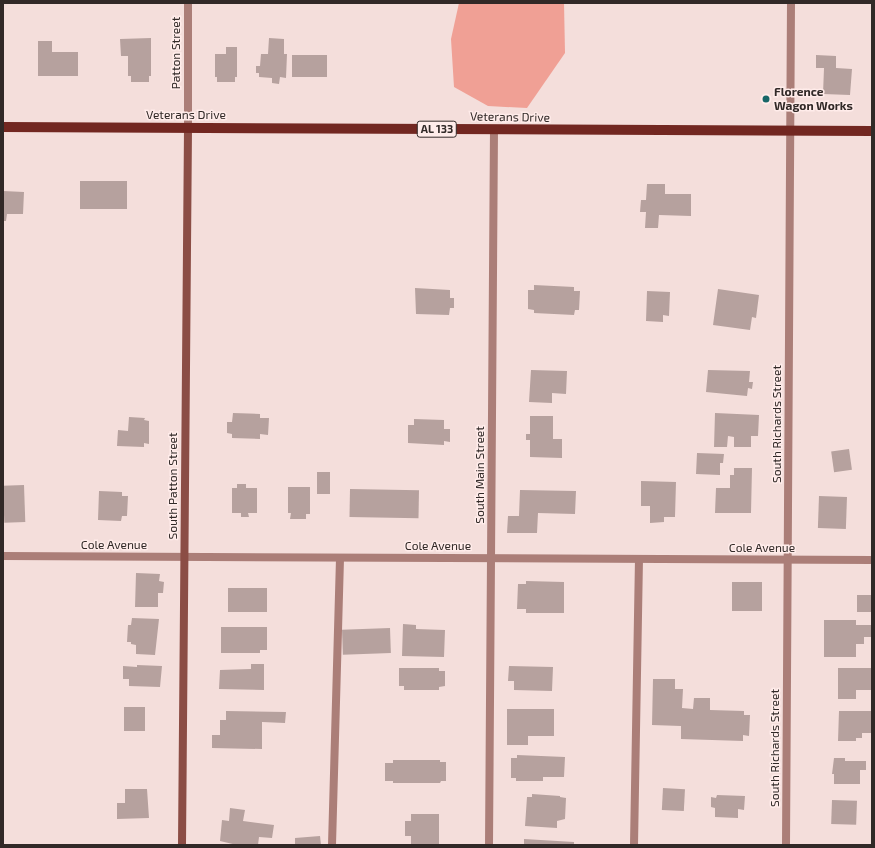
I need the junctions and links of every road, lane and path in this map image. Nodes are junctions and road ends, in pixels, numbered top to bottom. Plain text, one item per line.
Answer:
1 (188, 3) edge
2 (791, 3) edge
3 (3, 127) edge
4 (188, 128) junction
5 (494, 130) junction
6 (790, 131) junction
7 (872, 131) edge
8 (3, 556) edge
9 (184, 557) junction
10 (340, 558) junction
11 (491, 558) junction
12 (639, 559) junction
13 (788, 560) junction
14 (872, 560) edge
15 (182, 845) edge
16 (332, 845) edge
17 (489, 845) edge
18 (634, 845) edge
19 (786, 845) edge

1 - 4 street, Patton Street
2 - 6 street, South Richards Street
3 - 4 main road, Veterans Drive / AL 133
4 - 5 main road, Veterans Drive / AL 133
4 - 9 street, South Patton Street
5 - 6 main road, Veterans Drive / AL 133
5 - 11 street, South Main Street
6 - 7 main road, Veterans Drive / AL 133
6 - 13 street, South Richards Street
8 - 9 street, Cole Avenue
9 - 10 street, Cole Avenue
9 - 15 street, South Patton Street
10 - 11 street, Cole Avenue
10 - 16 street
11 - 12 street, Cole Avenue
11 - 17 street, South Main Street
12 - 13 street, Cole Avenue
12 - 18 street
13 - 14 street, Cole Avenue
13 - 19 street, South Richards Street

